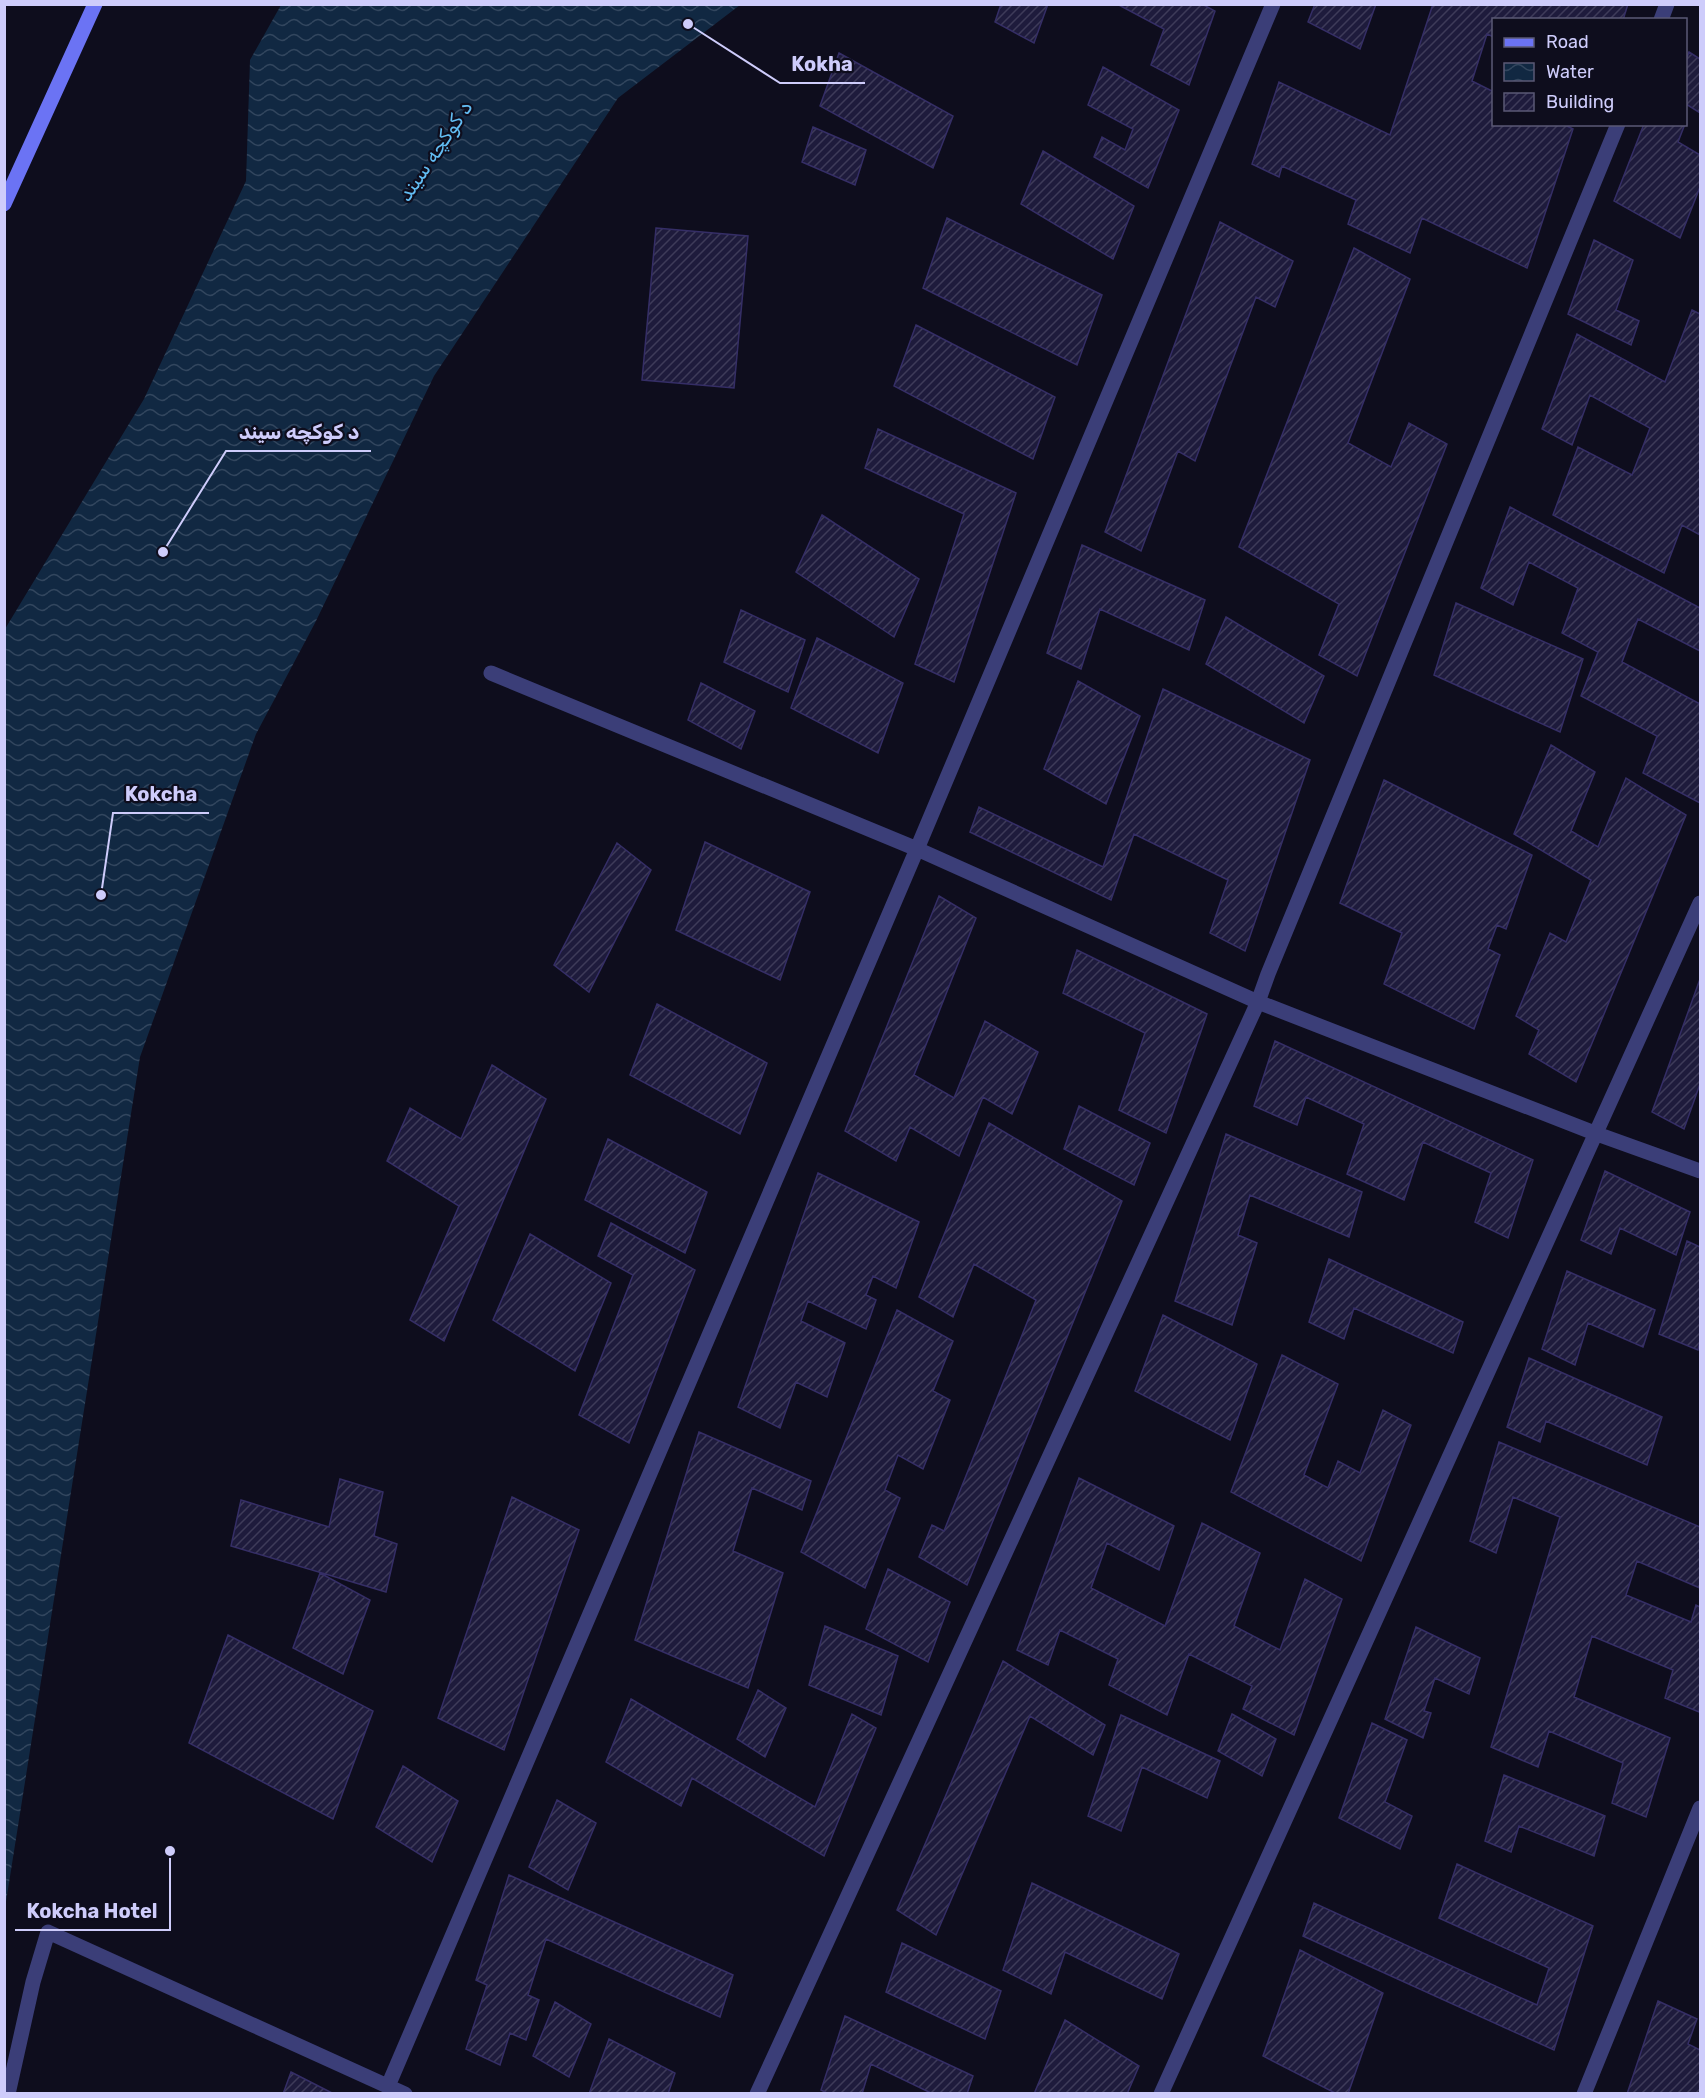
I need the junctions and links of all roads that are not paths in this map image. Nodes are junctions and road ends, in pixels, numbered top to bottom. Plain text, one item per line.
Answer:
1 (95, 4) edge
2 (1273, 4) edge
3 (1617, 126) edge
4 (4, 204) edge
5 (491, 673) dead end
6 (917, 849) junction
7 (1701, 903) edge
8 (1258, 1002) junction
9 (1597, 1134) junction
10 (1701, 1171) edge
11 (1701, 1808) edge
12 (388, 2086) junction
13 (8, 2094) edge
14 (405, 2094) edge
15 (757, 2094) edge
16 (1161, 2094) edge
17 (1584, 2094) edge

1 - 4 street
2 - 6 street
3 - 8 street
5 - 6 street
6 - 8 street
6 - 12 street
7 - 9 street
8 - 9 street
8 - 15 street
9 - 10 street
9 - 16 street
11 - 17 street
12 - 13 street
12 - 14 street

